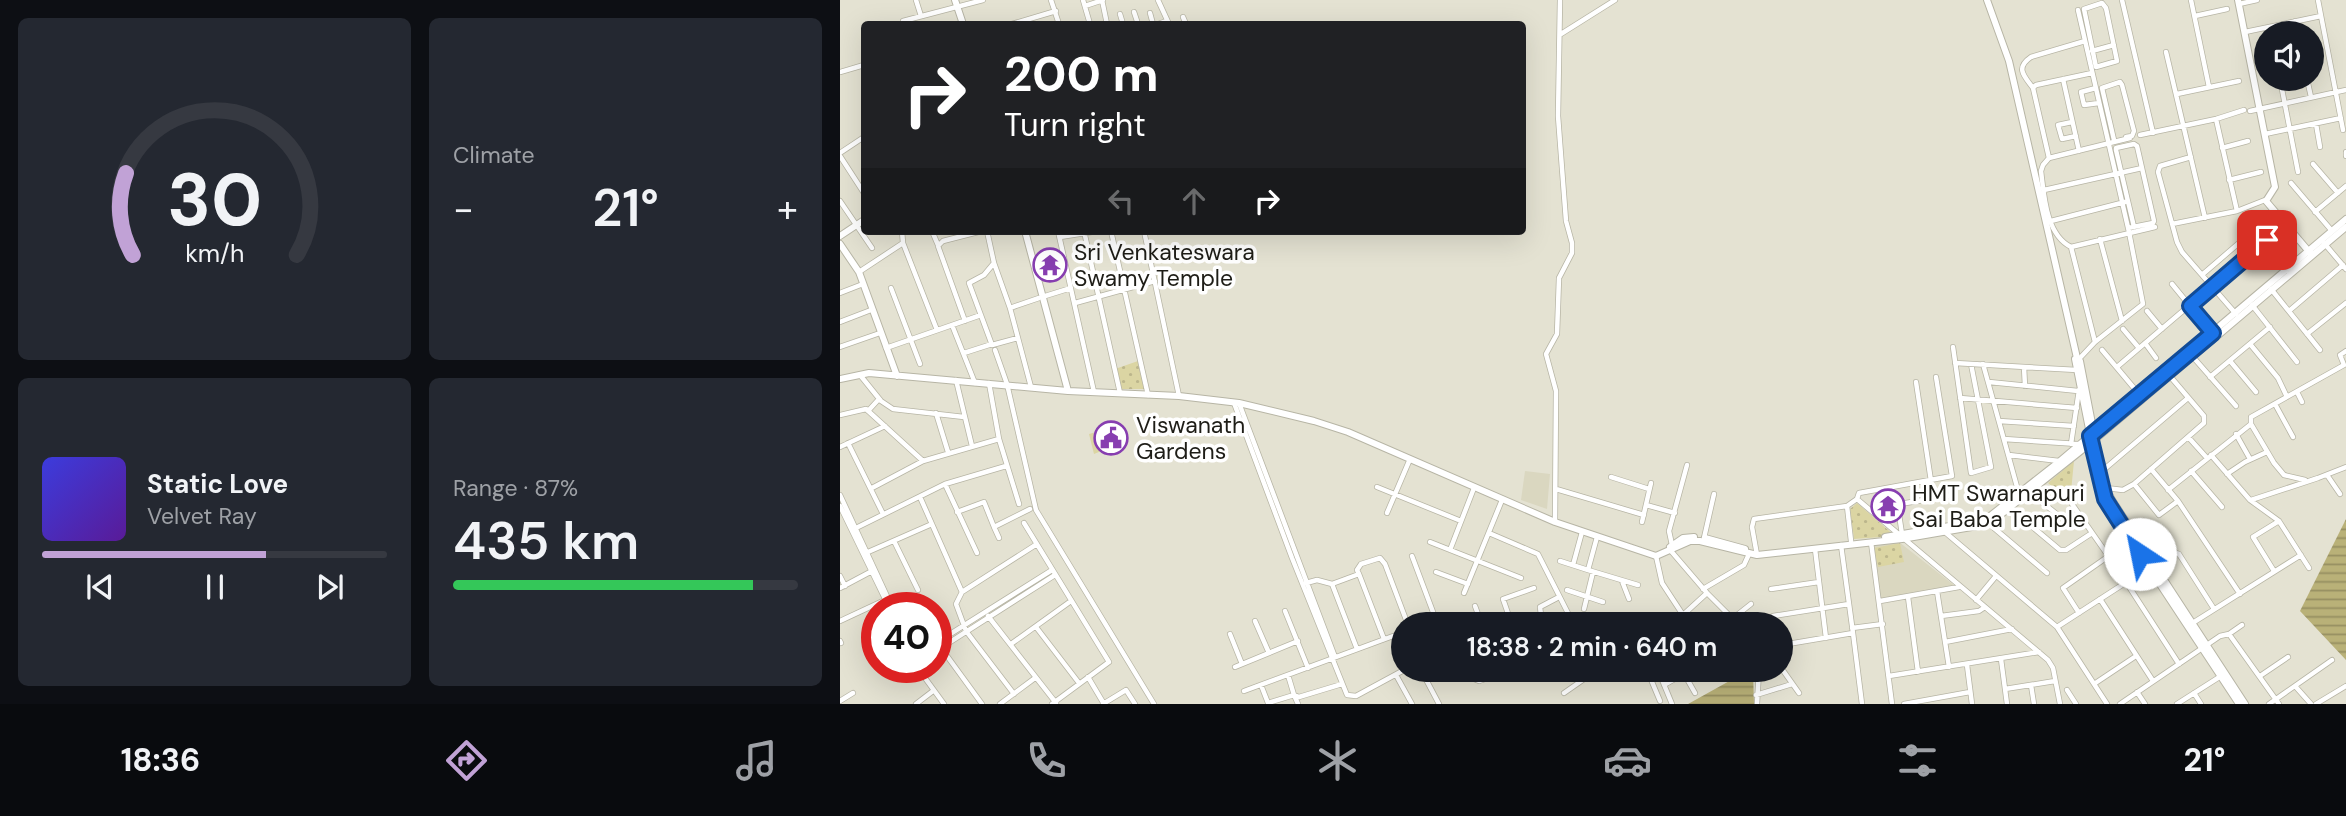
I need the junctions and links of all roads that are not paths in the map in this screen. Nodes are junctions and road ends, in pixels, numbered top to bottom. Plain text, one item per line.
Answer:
1 (916, 0) edge
2 (983, 0) edge
3 (1052, 0) edge
4 (1103, 0) edge
5 (1157, 0) edge
6 (1560, 0) edge
7 (1615, 0) edge
8 (1987, 0) edge
9 (2122, 0) edge
10 (2191, 0) edge
11 (2257, 0) edge
12 (2318, 0) edge
13 (2239, 2) edge
14 (958, 3) edge
15 (1084, 3) edge
16 (2227, 9) dead end
17 (2078, 10) dead end
18 (1056, 11) junction
19 (1135, 12) dead end
20 (1150, 13) dead end
21 (1119, 14) dead end
22 (920, 16) junction
23 (2195, 16) junction
24 (2321, 16) junction
25 (1183, 17) dead end
26 (903, 21) dead end
27 (963, 21) edge
28 (1022, 21) edge
29 (1058, 21) edge
30 (1089, 21) edge
31 (1106, 21) edge
32 (1121, 21) edge
33 (1137, 21) edge
34 (1154, 21) edge
35 (1168, 21) edge
36 (1185, 21) edge
37 (2295, 21) edge
38 (2254, 30) edge
39 (2245, 32) junction
40 (1561, 34) junction
41 (2085, 41) junction
42 (2114, 45) junction
43 (2090, 51) junction
44 (2166, 52) dead end
45 (861, 66) edge
46 (2093, 69) junction
47 (840, 72) edge
48 (2063, 79) junction
49 (2239, 81) dead end
50 (2209, 87) junction
51 (2033, 88) junction
52 (2095, 88) junction
53 (2346, 90) edge
54 (2282, 91) edge
55 (2310, 91) edge
56 (2336, 92) junction
57 (2177, 94) junction
58 (2311, 97) junction
59 (2099, 103) junction
60 (2285, 103) junction
61 (2259, 109) junction
62 (2105, 117) junction
63 (2341, 118) junction
64 (2216, 119) junction
65 (2072, 121) junction
66 (2316, 124) junction
67 (2184, 126) junction
68 (2290, 129) junction
69 (2343, 131) dead end
70 (2153, 133) junction
71 (2264, 134) junction
72 (2140, 135) dead end
73 (2076, 136) junction
74 (2130, 138) dead end
75 (861, 139) edge
76 (2110, 141) junction
77 (2248, 141) dead end
78 (2320, 147) dead end
79 (2222, 148) junction
80 (2079, 151) junction
81 (840, 155) edge
82 (2191, 157) junction
83 (2049, 158) junction
84 (2313, 164) dead end
85 (2142, 168) junction
86 (2261, 172) dead end
87 (2298, 172) dead end
88 (2118, 173) junction
89 (2230, 180) junction
90 (2291, 183) dead end
91 (2346, 186) edge
92 (861, 189) edge
93 (2044, 190) junction
94 (2338, 193) junction
95 (2265, 200) junction
96 (840, 201) edge
97 (2125, 202) junction
98 (2237, 211) junction
99 (2275, 212) junction
100 (2315, 212) junction
101 (2205, 218) junction
102 (2346, 219) edge
103 (2051, 221) junction
104 (861, 222) edge
105 (2172, 224) junction
106 (2285, 224) junction
107 (857, 225) junction
108 (2154, 227) dead end
109 (2346, 227) edge
110 (2130, 229) junction
111 (861, 231) edge
112 (2332, 231) junction
113 (864, 235) edge
114 (902, 235) edge
115 (934, 235) edge
116 (966, 235) edge
117 (988, 235) edge
118 (1024, 235) edge
119 (1059, 235) edge
120 (1085, 235) edge
121 (1112, 235) edge
122 (1145, 235) edge
123 (840, 236) edge
124 (2100, 239) junction
125 (2323, 242) junction
126 (903, 243) junction
127 (840, 244) edge
128 (938, 246) junction
129 (2071, 247) junction
130 (872, 248) dead end
131 (2310, 253) junction
132 (994, 263) junction
133 (2344, 267) edge
134 (859, 272) junction
135 (2203, 274) junction
136 (1155, 281) junction
137 (864, 284) junction
138 (2172, 284) dead end
139 (2213, 286) junction
140 (891, 288) dead end
141 (1071, 288) junction
142 (2270, 288) junction
143 (1125, 289) junction
144 (840, 293) edge
145 (1100, 296) junction
146 (1041, 297) junction
147 (1076, 303) junction
148 (2346, 303) edge
149 (2251, 304) junction
150 (2190, 306) junction
151 (1010, 308) junction
152 (871, 310) junction
153 (2147, 311) dead end
154 (2289, 312) junction
155 (981, 315) junction
156 (2237, 316) junction
157 (840, 321) edge
158 (965, 321) junction
159 (2122, 321) junction
160 (952, 325) junction
161 (2270, 327) junction
162 (2123, 329) dead end
163 (2162, 329) junction
164 (937, 330) junction
165 (880, 333) junction
166 (2307, 334) junction
167 (2214, 335) junction
168 (1018, 338) junction
169 (910, 339) junction
170 (2095, 342) junction
171 (2145, 343) junction
172 (992, 344) junction
173 (2250, 344) junction
174 (840, 347) edge
175 (1953, 347) dead end
176 (885, 348) junction
177 (2139, 348) junction
178 (995, 350) dead end
179 (2102, 350) dead end
180 (2320, 350) dead end
181 (2346, 351) edge
182 (964, 353) junction
183 (2193, 356) junction
184 (2156, 358) dead end
185 (2078, 359) junction
186 (2230, 361) junction
187 (2297, 362) dead end
188 (1955, 363) junction
189 (920, 364) dead end
190 (1971, 364) junction
191 (1983, 364) junction
192 (2345, 366) edge
193 (2024, 367) junction
194 (2117, 367) junction
195 (2077, 370) junction
196 (2168, 374) junction
197 (860, 375) junction
198 (897, 376) junction
199 (1936, 377) dead end
200 (2210, 377) junction
201 (840, 379) edge
202 (956, 380) junction
203 (1916, 382) dead end
204 (1988, 382) junction
205 (975, 383) junction
206 (989, 383) junction
207 (1007, 384) junction
208 (2025, 386) junction
209 (1031, 387) junction
210 (2079, 388) junction
211 (1066, 390) junction
212 (1094, 392) junction
213 (2256, 392) dead end
214 (2297, 392) junction
215 (1120, 393) junction
216 (2139, 394) junction
217 (1148, 395) junction
218 (1179, 396) junction
219 (2287, 397) junction
220 (1961, 398) junction
221 (2188, 398) junction
222 (879, 399) junction
223 (1978, 400) junction
224 (1993, 401) junction
225 (2302, 402) dead end
226 (1236, 403) junction
227 (2275, 404) junction
228 (2235, 407) dead end
229 (2077, 408) junction
230 (868, 411) junction
231 (936, 413) junction
232 (840, 415) edge
233 (964, 418) junction
234 (1999, 421) junction
235 (2251, 424) junction
236 (885, 426) junction
237 (2074, 426) junction
238 (2236, 434) junction
239 (2092, 437) junction
240 (2293, 437) dead end
241 (2189, 438) junction
242 (999, 439) junction
243 (2004, 439) junction
244 (848, 443) junction
245 (2075, 444) junction
246 (972, 446) junction
247 (840, 447) edge
248 (948, 452) junction
249 (2267, 452) junction
250 (2008, 455) junction
251 (2209, 456) junction
252 (1411, 458) junction
253 (2250, 459) junction
254 (923, 461) junction
255 (2060, 461) junction
256 (1687, 465) dead end
257 (1006, 466) junction
258 (2346, 467) edge
259 (2151, 469) junction
260 (2191, 471) junction
261 (2100, 472) junction
262 (2227, 474) junction
263 (2327, 475) junction
264 (1611, 477) dead end
265 (2308, 480) junction
266 (1931, 481) junction
267 (1651, 482) dead end
268 (945, 484) junction
269 (2134, 484) junction
270 (1377, 487) dead end
271 (872, 488) junction
272 (1474, 488) junction
273 (2104, 488) junction
274 (1556, 489) junction
275 (1649, 489) junction
276 (2028, 490) junction
277 (2168, 490) junction
278 (1714, 494) dead end
279 (2019, 494) junction
280 (2340, 494) dead end
281 (840, 495) edge
282 (1395, 495) junction
283 (1953, 495) dead end
284 (920, 497) junction
285 (1857, 499) junction
286 (1502, 500) junction
287 (2250, 500) junction
288 (2178, 501) junction
289 (841, 503) edge
290 (1019, 503) dead end
291 (2072, 504) dead end
292 (1646, 505) junction
293 (1847, 506) junction
294 (2222, 507) dead end
295 (2010, 508) junction
296 (1030, 509) dead end
297 (957, 512) junction
298 (1387, 513) dead end
299 (1675, 513) junction
300 (883, 515) junction
301 (1644, 515) junction
302 (1461, 521) junction
303 (2279, 521) junction
304 (1555, 522) junction
305 (1642, 522) dead end
306 (1987, 522) junction
307 (1024, 523) dead end
308 (2068, 523) dead end
309 (932, 524) junction
310 (995, 527) junction
311 (856, 528) junction
312 (1582, 532) junction
313 (1489, 533) junction
314 (1946, 533) junction
315 (2092, 533) junction
316 (1900, 536) junction
317 (1597, 537) junction
318 (999, 538) dead end
319 (1704, 538) junction
320 (2134, 539) junction
321 (894, 541) junction
322 (1851, 541) junction
323 (1430, 542) dead end
324 (1871, 542) junction
325 (1037, 544) junction
326 (1841, 545) junction
327 (1815, 548) junction
328 (1450, 550) junction
329 (1669, 550) junction
330 (868, 552) junction
331 (977, 553) dead end
332 (1754, 554) junction
333 (2301, 555) junction
334 (1412, 556) dead end
335 (1656, 556) junction
336 (2109, 557) junction
337 (1478, 561) junction
338 (1560, 561) dead end
339 (1573, 565) junction
340 (2151, 565) junction
341 (2309, 568) dead end
342 (873, 570) junction
343 (1590, 571) junction
344 (2274, 571) junction
345 (1054, 572) junction
346 (1436, 572) dead end
347 (2047, 573) dead end
348 (1359, 574) junction
349 (840, 576) edge
350 (1996, 576) junction
351 (1521, 578) dead end
352 (1622, 581) junction
353 (1819, 582) junction
354 (2126, 582) junction
355 (1306, 583) junction
356 (1332, 584) junction
357 (1468, 584) junction
358 (1638, 585) dead end
359 (843, 587) edge
360 (1534, 587) dead end
361 (1960, 587) junction
362 (1771, 589) dead end
363 (918, 590) dead end
364 (1567, 590) dead end
365 (1705, 591) junction
366 (1937, 591) junction
367 (884, 592) edge
368 (962, 592) junction
369 (1464, 593) dead end
370 (2239, 594) junction
371 (1908, 596) junction
372 (1559, 597) junction
373 (1586, 597) junction
374 (1629, 599) dead end
375 (2099, 599) junction
376 (1976, 600) junction
377 (1071, 601) junction
378 (1880, 601) junction
379 (1603, 602) dead end
380 (1751, 604) dead end
381 (1849, 604) junction
382 (1475, 606) dead end
383 (1822, 607) junction
384 (1985, 607) junction
385 (1584, 608) dead end
386 (2214, 610) junction
387 (861, 611) edge
388 (1285, 611) dead end
389 (1403, 612) edge
390 (1433, 612) edge
391 (1477, 612) edge
392 (1507, 612) edge
393 (1541, 612) edge
394 (1567, 612) edge
395 (1681, 612) edge
396 (1686, 612) edge
397 (1724, 612) edge
398 (1741, 612) edge
399 (1793, 612) edge
400 (2079, 613) junction
401 (987, 615) junction
402 (1941, 617) junction
403 (840, 621) edge
404 (1255, 621) dead end
405 (1883, 624) junction
406 (2190, 625) junction
407 (2242, 625) dead end
408 (1035, 627) junction
409 (2057, 627) junction
410 (965, 628) junction
411 (2012, 629) junction
412 (1852, 631) junction
413 (1230, 634) dead end
414 (2229, 634) junction
415 (952, 637) edge
416 (1391, 637) edge
417 (1826, 638) junction
418 (1384, 639) junction
419 (1298, 641) junction
420 (1945, 642) junction
421 (1793, 643) edge
422 (1011, 644) junction
423 (2204, 647) junction
424 (1357, 649) junction
425 (2040, 652) junction
426 (1269, 653) junction
427 (2136, 656) junction
428 (2288, 657) dead end
429 (1333, 658) junction
430 (2001, 659) junction
431 (2332, 660) dead end
432 (952, 664) edge
433 (1242, 664) junction
434 (2179, 664) junction
435 (1967, 665) junction
436 (1235, 667) dead end
437 (1949, 667) junction
438 (1308, 668) junction
439 (1918, 672) junction
440 (1288, 675) junction
441 (2223, 675) junction
442 (2260, 676) junction
443 (1035, 677) junction
444 (1088, 677) junction
445 (1889, 677) junction
446 (1391, 678) edge
447 (2055, 681) junction
448 (2153, 681) junction
449 (1400, 682) edge
450 (1427, 682) edge
451 (1580, 682) edge
452 (1652, 682) edge
453 (1663, 682) edge
454 (1668, 682) edge
455 (1689, 682) edge
456 (1758, 682) edge
457 (928, 683) edge
458 (1079, 683) junction
459 (1342, 684) junction
460 (1792, 684) joint
461 (2094, 684) junction
462 (1261, 685) junction
463 (1664, 685) junction
464 (2031, 685) junction
465 (2346, 685) edge
466 (2295, 686) junction
467 (2005, 689) junction
468 (2067, 690) dead end
469 (933, 691) junction
470 (1244, 691) dead end
471 (1970, 692) junction
472 (2137, 692) junction
473 (2194, 692) junction
474 (853, 693) dead end
475 (1695, 693) dead end
476 (1799, 693) dead end
477 (1014, 694) junction
478 (1564, 694) dead end
479 (1294, 695) junction
480 (1756, 695) junction
481 (840, 701) edge
482 (1660, 701) dead end
483 (2277, 702) edge
484 (1054, 703) edge
485 (916, 704) edge
486 (944, 704) edge
487 (982, 704) edge
488 (1000, 704) edge
489 (1103, 704) edge
490 (1135, 704) edge
491 (1154, 704) edge
492 (1298, 704) edge
493 (1412, 704) edge
494 (1439, 704) edge
495 (1672, 704) edge
496 (1757, 704) edge
497 (1862, 704) edge
498 (1892, 704) edge
499 (1904, 704) edge
500 (1972, 704) edge
501 (2007, 704) edge
502 (2034, 704) edge
503 (2060, 704) edge
504 (2076, 704) edge
505 (2107, 704) edge
506 (2120, 704) edge
507 (2145, 704) edge
508 (2177, 704) edge
509 (2201, 704) edge
510 (2239, 704) edge
511 (2245, 704) edge
512 (2269, 704) edge
513 (2313, 704) edge

1 - 22 street
2 - 14 street
3 - 18 street
4 - 15 street
4 - 31 street
5 - 35 street
6 - 40 street
7 - 40 street
8 - 185 street
9 - 70 street
10 - 23 street
11 - 13 street
12 - 24 street
13 - 39 street
14 - 22 street
14 - 27 street
15 - 30 street
16 - 23 street
17 - 41 street
18 - 28 street
18 - 29 street
19 - 33 street
20 - 34 street
21 - 32 street
22 - 26 street
23 - 50 street
24 - 37 street
24 - 56 street
25 - 36 street
38 - 39 street
39 - 61 street
40 - 274 street
41 - 43 street
41 - 51 street
42 - 43 street
42 - 43 street
42 - 46 street
43 - 46 street
44 - 57 street
45 - 47 street
46 - 48 street
46 - 52 street
48 - 51 street
48 - 65 street
49 - 50 street
50 - 57 street
51 - 83 street
52 - 59 street
52 - 59 street
53 - 56 street
54 - 60 street
55 - 58 street
56 - 58 street
56 - 63 street
57 - 67 street
58 - 60 street
59 - 62 street
60 - 61 street
60 - 68 street
61 - 64 street
61 - 71 street
62 - 76 street
62 - 76 street
63 - 66 street
63 - 69 street
64 - 67 street
64 - 79 street
65 - 73 street
65 - 73 street
66 - 68 street
66 - 78 street
67 - 70 street
67 - 82 street
68 - 71 street
68 - 87 street
70 - 72 street
71 - 95 street
73 - 80 street
74 - 76 street
75 - 81 street
76 - 80 street
76 - 88 street
77 - 79 street
79 - 89 street
80 - 83 street
81 - 92 street
82 - 101 street
82 - 105 street
83 - 93 street
84 - 94 street
85 - 88 street
85 - 88 street
85 - 110 street
86 - 89 street
88 - 93 street
88 - 97 street
89 - 98 street
90 - 100 street
91 - 94 street
93 - 103 street
94 - 100 street
95 - 98 street
95 - 99 street
96 - 107 street
97 - 103 street
97 - 110 street
98 - 101 street
99 - 106 street
99 - 135 street
100 - 112 street
101 - 105 street
102 - 112 street
103 - 129 street
104 - 107 street
105 - 135 street
106 - 131 street
106 - 139 street
107 - 111 street
107 - 123 street
108 - 110 street
109 - 125 street
110 - 124 street
110 - 159 street
112 - 125 street
113 - 130 street
114 - 126 street
115 - 128 street
116 - 128 street
117 - 132 street
118 - 146 street
119 - 141 street
120 - 145 street
121 - 143 street
122 - 136 street
124 - 129 street
124 - 159 street
125 - 131 street
125 - 133 street
126 - 134 street
126 - 164 street
127 - 134 street
128 - 158 street
129 - 170 street
131 - 142 street
132 - 151 street
132 - 155 street
133 - 154 street
134 - 137 street
135 - 139 street
136 - 143 street
136 - 218 street
137 - 144 street
137 - 152 street
138 - 150 street
139 - 150 street
139 - 156 street
140 - 169 street
141 - 146 street
141 - 147 street
142 - 149 street
142 - 154 street
143 - 145 street
143 - 217 street
145 - 147 street
145 - 215 street
146 - 151 street
146 - 211 street
147 - 212 street
148 - 166 street
149 - 156 street
149 - 161 street
150 - 163 street
150 - 167 street
151 - 168 street
152 - 157 street
152 - 165 street
153 - 163 street
154 - 166 street
155 - 158 street
155 - 172 street
156 - 167 street
158 - 160 street
159 - 170 street
160 - 164 street
160 - 182 street
161 - 173 street
161 - 187 street
162 - 177 street
163 - 171 street
164 - 169 street
165 - 174 street
165 - 176 street
166 - 180 street
167 - 183 street
167 - 196 street
168 - 172 street
168 - 209 street
169 - 176 street
169 - 189 street
170 - 185 street
171 - 177 street
171 - 184 street
172 - 182 street
173 - 186 street
173 - 219 street
175 - 188 street
176 - 198 street
177 - 194 street
178 - 207 street
179 - 194 street
181 - 192 street
182 - 205 street
183 - 196 street
183 - 200 street
185 - 195 street
185 - 239 street
186 - 200 street
186 - 213 street
188 - 190 street
188 - 220 street
190 - 191 street
190 - 223 street
191 - 193 street
191 - 204 street
192 - 214 street
193 - 195 street
193 - 208 street
194 - 216 street
195 - 210 street
196 - 216 street
196 - 221 street
196 - 239 street
197 - 198 street
197 - 201 street
197 - 222 street
198 - 202 street
199 - 266 street
200 - 228 street
202 - 205 street
202 - 233 street
203 - 266 street
204 - 208 street
204 - 224 street
205 - 206 street
206 - 207 street
206 - 242 street
207 - 209 street
207 - 491 street
208 - 210 street
209 - 211 street
210 - 229 street
210 - 239 street
211 - 212 street
212 - 215 street
214 - 219 street
214 - 225 street
215 - 217 street
216 - 239 street
217 - 218 street
218 - 226 street
219 - 227 street
220 - 223 street
220 - 223 street
221 - 241 street
221 - 261 street
222 - 230 street
222 - 231 street
223 - 224 street
224 - 229 street
224 - 234 street
226 - 252 street
226 - 355 street
226 - 429 street
227 - 235 street
227 - 240 street
229 - 237 street
230 - 232 street
230 - 236 street
231 - 233 street
231 - 248 street
233 - 246 street
234 - 237 street
234 - 243 street
235 - 238 street
235 - 249 street
236 - 244 street
236 - 254 street
237 - 245 street
238 - 251 street
238 - 253 street
239 - 245 street
239 - 261 street
239 - 276 street
241 - 251 street
241 - 259 street
242 - 246 street
242 - 257 street
243 - 245 street
243 - 250 street
244 - 247 street
244 - 271 street
245 - 255 street
246 - 248 street
248 - 254 street
249 - 253 street
249 - 265 street
250 - 255 street
250 - 279 street
251 - 260 street
251 - 262 street
252 - 272 street
252 - 282 street
253 - 262 street
254 - 271 street
255 - 276 street
256 - 299 street
257 - 268 street
257 - 290 street
258 - 263 street
259 - 269 street
259 - 277 street
260 - 277 street
260 - 294 street
261 - 273 street
262 - 287 street
263 - 265 street
263 - 280 street
264 - 275 street
265 - 287 street
266 - 285 street
267 - 275 street
268 - 284 street
268 - 297 street
269 - 273 street
269 - 288 street
270 - 282 street
271 - 300 street
272 - 286 street
272 - 302 street
273 - 320 street
274 - 301 street
274 - 304 street
275 - 292 street
276 - 279 street
276 - 295 street
276 - 308 street
277 - 288 street
278 - 319 street
279 - 306 street
281 - 289 street
282 - 298 street
282 - 302 street
283 - 316 street
284 - 300 street
284 - 309 street
285 - 293 street
285 - 316 street
286 - 304 street
286 - 313 street
287 - 303 street
288 - 370 street
289 - 311 street
289 - 342 street
291 - 315 street
292 - 299 street
292 - 301 street
293 - 322 street
293 - 332 street
295 - 306 street
295 - 315 street
296 - 310 street
297 - 310 street
297 - 331 street
299 - 329 street
300 - 311 street
301 - 305 street
302 - 328 street
303 - 333 street
303 - 344 street
304 - 312 street
306 - 314 street
306 - 316 street
306 - 347 street
307 - 325 street
309 - 321 street
309 - 368 street
310 - 318 street
311 - 330 street
312 - 317 street
312 - 339 street
313 - 337 street
313 - 372 street
314 - 316 street
314 - 350 street
315 - 336 street
316 - 322 street
316 - 324 street
316 - 361 street
317 - 335 street
317 - 343 street
319 - 329 street
319 - 332 street
320 - 336 street
320 - 340 street
321 - 330 street
321 - 363 street
322 - 332 street
323 - 328 street
324 - 326 street
324 - 378 street
325 - 345 street
325 - 368 street
326 - 327 street
326 - 381 street
327 - 332 street
327 - 353 street
328 - 337 street
329 - 332 street
329 - 335 street
329 - 365 street
330 - 342 street
332 - 365 street
333 - 341 street
333 - 344 street
334 - 390 street
335 - 395 street
336 - 400 street
337 - 351 street
337 - 357 street
338 - 339 street
339 - 343 street
340 - 354 street
340 - 386 street
340 - 406 street
342 - 359 street
342 - 367 street
343 - 352 street
343 - 373 street
344 - 370 street
345 - 377 street
345 - 401 street
346 - 357 street
348 - 356 street
348 - 389 street
348 - 418 street
349 - 359 street
350 - 376 street
350 - 409 street
352 - 358 street
352 - 374 street
353 - 362 street
353 - 383 street
354 - 375 street
354 - 434 street
355 - 356 street
355 - 429 street
356 - 424 street
357 - 369 street
360 - 392 street
361 - 366 street
361 - 376 street
364 - 373 street
365 - 396 street
365 - 397 street
366 - 371 street
366 - 402 street
368 - 410 street
370 - 386 street
371 - 378 street
371 - 439 street
372 - 393 street
372 - 394 street
373 - 379 street
373 - 385 street
375 - 400 street
375 - 427 street
376 - 384 street
377 - 408 street
377 - 444 street
378 - 405 street
380 - 398 street
381 - 383 street
381 - 412 street
382 - 391 street
383 - 399 street
383 - 417 street
384 - 402 street
384 - 411 street
386 - 406 street
387 - 403 street
388 - 419 street
400 - 409 street
401 - 410 street
401 - 422 street
402 - 420 street
404 - 426 street
405 - 412 street
405 - 445 street
406 - 423 street
407 - 414 street
408 - 422 street
408 - 458 street
409 - 461 street
410 - 415 street
410 - 477 street
411 - 420 street
411 - 425 street
412 - 417 street
412 - 497 street
413 - 433 street
414 - 423 street
414 - 442 street
416 - 418 street
417 - 421 street
418 - 424 street
419 - 426 street
419 - 438 street
420 - 437 street
422 - 443 street
423 - 434 street
423 - 441 street
424 - 429 street
425 - 430 street
425 - 447 street
426 - 433 street
427 - 448 street
427 - 461 street
428 - 442 street
429 - 438 street
429 - 459 street
430 - 435 street
430 - 467 street
431 - 466 street
432 - 487 street
433 - 436 street
434 - 448 street
435 - 437 street
435 - 471 street
437 - 439 street
438 - 440 street
439 - 445 street
440 - 462 street
440 - 479 street
441 - 473 street
441 - 510 street
441 - 511 street
442 - 483 street
443 - 477 street
443 - 484 street
444 - 458 street
444 - 489 street
445 - 498 street
446 - 459 street
447 - 464 street
447 - 503 street
448 - 472 street
449 - 493 street
450 - 494 street
451 - 478 street
452 - 482 street
453 - 463 street
454 - 463 street
455 - 475 street
456 - 480 street
457 - 469 street
458 - 484 street
459 - 479 street
460 - 476 street
460 - 480 street
461 - 505 street
462 - 470 street
462 - 479 street
463 - 495 street
464 - 467 street
464 - 502 street
465 - 513 street
466 - 483 street
466 - 513 street
467 - 501 street
468 - 504 street
469 - 485 street
469 - 486 street
471 - 499 street
471 - 500 street
472 - 506 street
472 - 507 street
473 - 508 street
473 - 509 street
474 - 481 street
477 - 488 street
479 - 492 street
480 - 496 street
483 - 512 street
489 - 490 street

